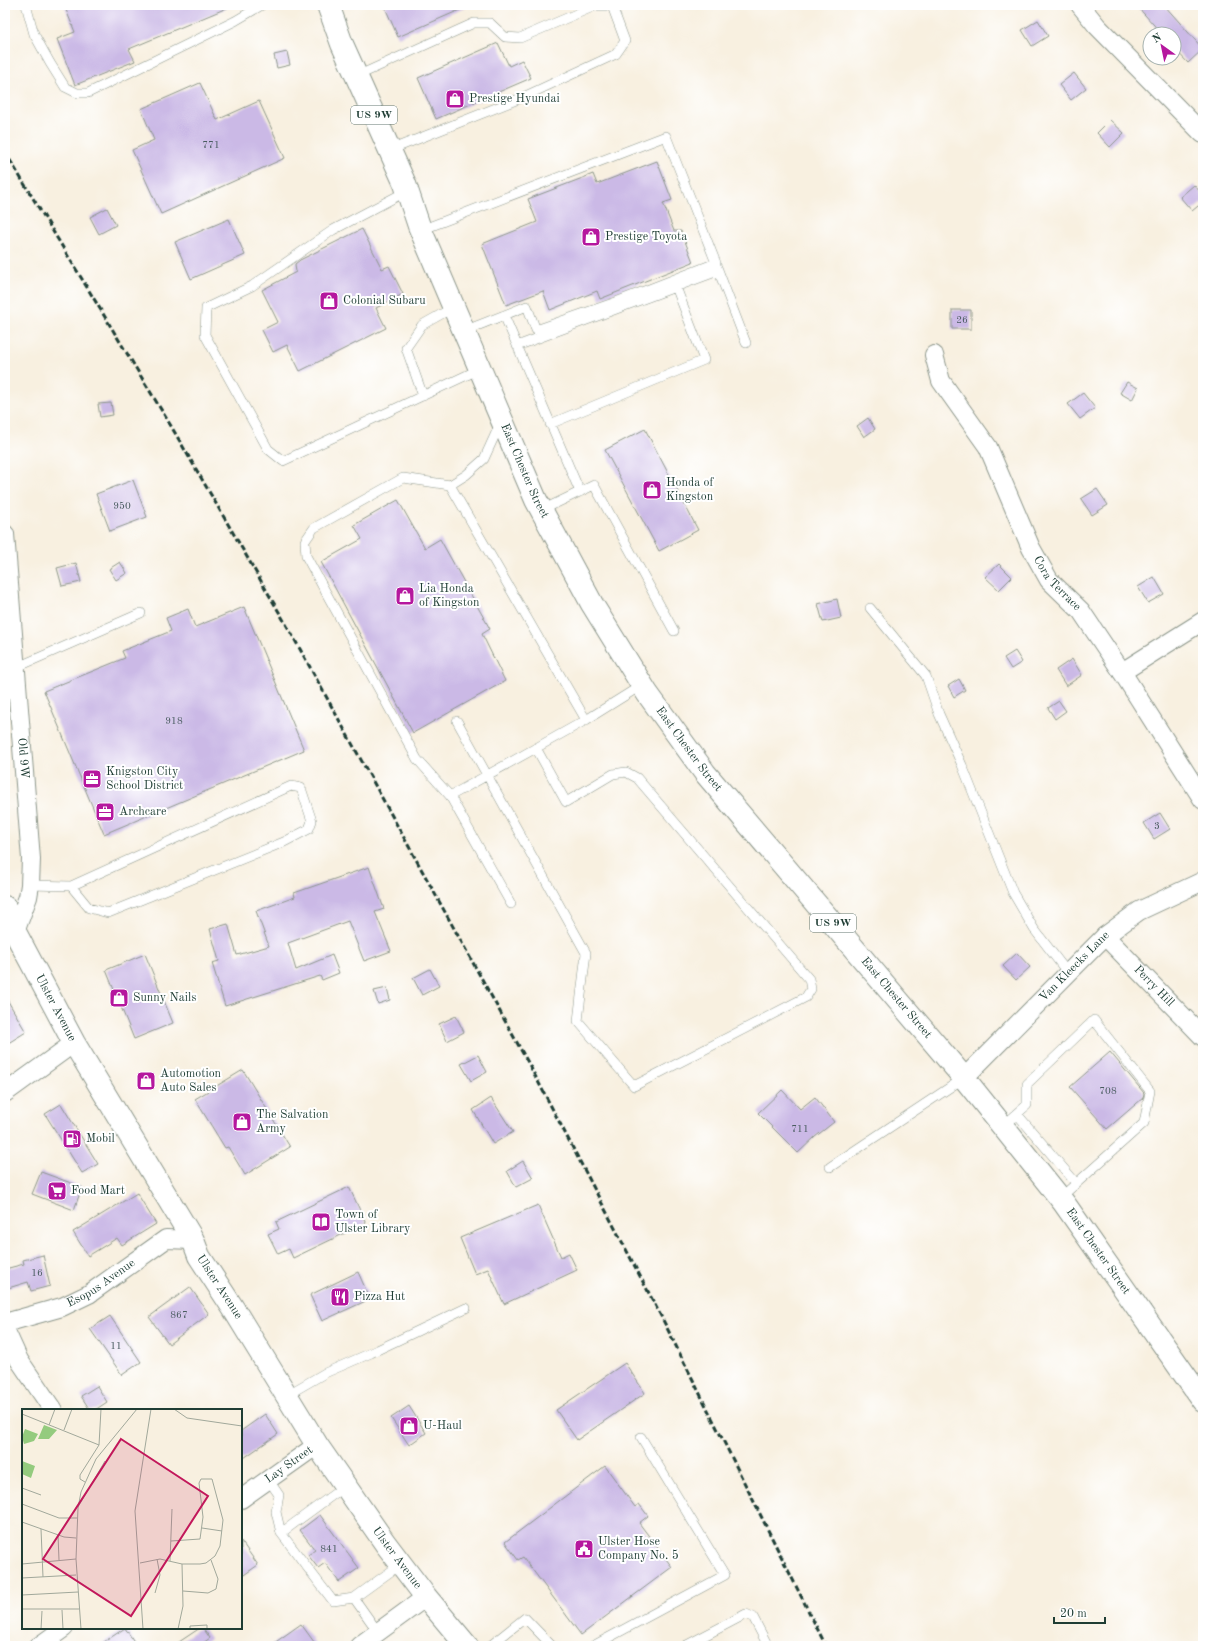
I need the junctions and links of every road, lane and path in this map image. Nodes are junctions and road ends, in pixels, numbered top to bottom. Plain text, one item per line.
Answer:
1 (26, 5) edge
2 (262, 5) edge
3 (328, 5) edge
4 (1080, 5) edge
5 (357, 76) junction
6 (1203, 134) edge
7 (390, 150) junction
8 (407, 191) junction
9 (421, 230) junction
10 (717, 267) junction
11 (676, 287) junction
12 (454, 307) junction
13 (504, 315) junction
14 (464, 331) junction
15 (746, 343) dead end
16 (517, 346) junction
17 (934, 355) dead end
18 (480, 369) junction
19 (423, 396) junction
20 (502, 420) junction
21 (550, 424) junction
22 (450, 485) junction
23 (580, 492) junction
24 (542, 510) junction
25 (5, 534) edge
26 (7, 588) edge
27 (870, 608) dead end
28 (141, 613) dead end
29 (1203, 621) edge
30 (9, 631) edge
31 (674, 631) dead end
32 (15, 668) junction
33 (1122, 672) junction
34 (642, 684) junction
35 (586, 720) junction
36 (457, 721) dead end
37 (536, 748) junction
38 (488, 775) junction
39 (450, 796) junction
40 (1203, 800) edge
41 (1203, 881) edge
42 (30, 885) junction
43 (71, 886) junction
44 (511, 904) dead end
45 (5, 907) edge
46 (15, 932) junction
47 (1105, 936) junction
48 (1067, 972) junction
49 (1203, 1037) edge
50 (74, 1043) junction
51 (964, 1078) junction
52 (5, 1093) edge
53 (1010, 1120) junction
54 (830, 1167) dead end
55 (1076, 1183) junction
56 (1060, 1198) junction
57 (193, 1240) junction
58 (466, 1308) dead end
59 (5, 1323) edge
60 (5, 1329) edge
61 (287, 1395) junction
62 (1203, 1401) edge
63 (52, 1409) edge
64 (641, 1436) dead end
65 (317, 1445) junction
66 (268, 1479) junction
67 (345, 1486) junction
68 (242, 1498) edge
69 (280, 1533) junction
70 (401, 1564) junction
71 (426, 1597) junction
72 (354, 1598) junction
73 (63, 1629) edge
74 (378, 1632) junction
75 (697, 1643) edge
76 (39, 1646) edge
77 (359, 1646) edge
78 (467, 1646) edge
79 (490, 1646) edge
80 (552, 1646) edge
81 (593, 1646) edge
82 (686, 1646) edge
83 (768, 1646) edge

1 - 2 lane
3 - 5 main road, East Chester Street / US 9W
4 - 6 street
5 - 7 main road, East Chester Street / US 9W
5 - 7 lane
7 - 8 main road, East Chester Street / US 9W
8 - 9 main road, East Chester Street / US 9W
8 - 19 lane
9 - 10 lane
9 - 12 main road, East Chester Street / US 9W
10 - 11 lane
10 - 13 lane
10 - 15 lane
11 - 16 lane
11 - 21 lane
12 - 14 main road, East Chester Street / US 9W
12 - 19 lane
13 - 14 lane
13 - 16 lane
14 - 18 main road, East Chester Street / US 9W
16 - 21 lane
17 - 33 street, Cora Terrace
18 - 19 lane
18 - 20 main road, East Chester Street / US 9W
20 - 22 lane
20 - 24 main road, East Chester Street / US 9W
21 - 23 lane
22 - 35 lane
22 - 39 lane
23 - 24 lane
23 - 31 lane
24 - 34 main road, East Chester Street / US 9W
25 - 26 street, Old 9W
26 - 30 street, Old 9W
27 - 48 lane
28 - 32 lane
29 - 33 street
30 - 32 street, Old 9W
32 - 42 street, Old 9W
33 - 40 street, Cora Terrace
34 - 35 lane
34 - 51 main road, East Chester Street / US 9W
35 - 37 lane
36 - 38 lane
37 - 38 lane
37 - 38 lane
38 - 39 lane
39 - 44 lane
41 - 47 street, Van Kleecks Lane
42 - 43 lane
42 - 46 street, Old 9W
43 - 43 lane
45 - 46 main road, Ulster Avenue
46 - 50 main road, Ulster Avenue
47 - 48 street, Van Kleecks Lane
47 - 49 street, Perry Hill
48 - 51 street, Van Kleecks Lane
50 - 52 street
50 - 57 main road, Ulster Avenue
51 - 53 main road, East Chester Street / US 9W
51 - 54 lane
53 - 55 lane
53 - 55 lane
53 - 56 main road, East Chester Street / US 9W
55 - 56 lane
56 - 62 main road, East Chester Street / US 9W
57 - 59 street, Esopus Avenue
57 - 61 main road, Ulster Avenue
58 - 61 lane
60 - 63 street
61 - 65 main road, Ulster Avenue
64 - 81 lane
65 - 66 street, Lay Street
65 - 67 main road, Ulster Avenue
66 - 68 street, Lay Street
66 - 69 lane
67 - 69 lane
67 - 70 main road, Ulster Avenue
69 - 72 lane
70 - 71 main road, Ulster Avenue
70 - 72 lane
71 - 74 street
71 - 78 main road, Ulster Avenue
72 - 74 lane
73 - 76 street
74 - 77 street
75 - 82 lane
75 - 83 lane
79 - 80 lane

